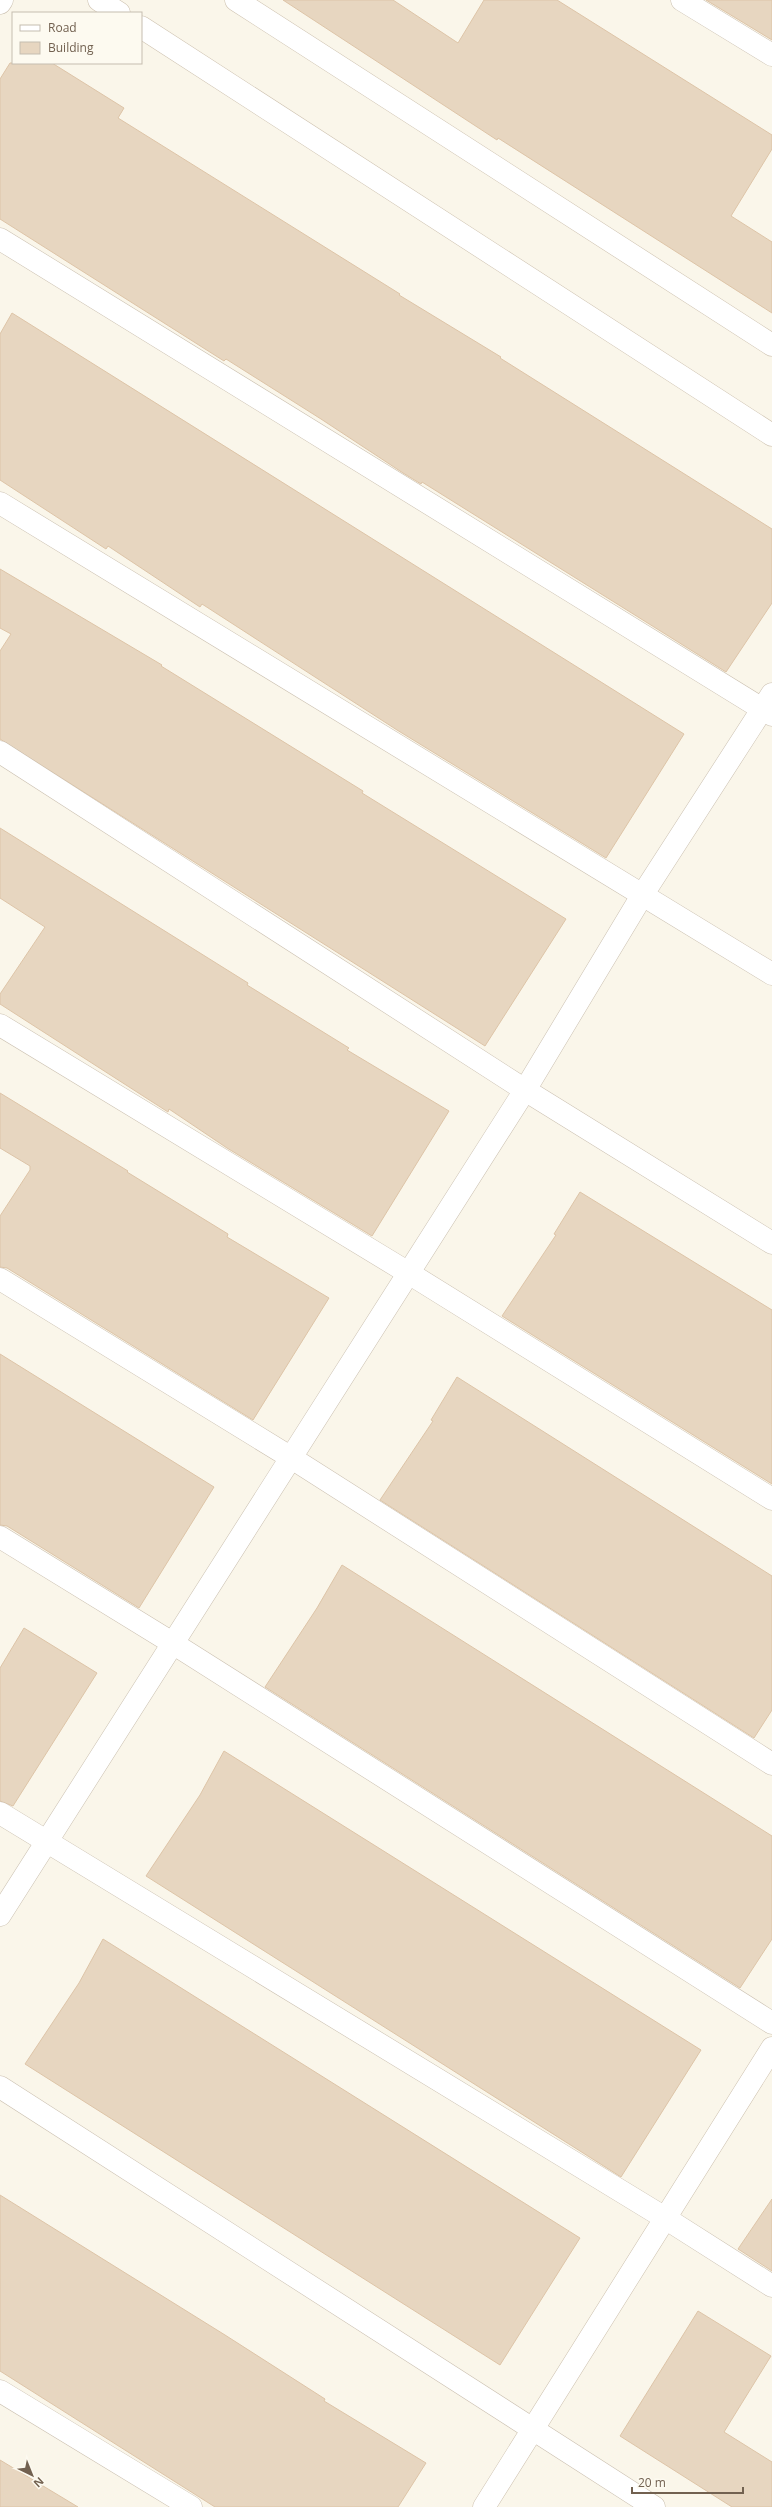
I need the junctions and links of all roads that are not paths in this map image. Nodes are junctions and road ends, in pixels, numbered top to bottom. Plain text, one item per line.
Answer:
1 (2, 0) edge
2 (99, 0) edge
3 (236, 0) edge
4 (682, 0) edge
5 (0, 3) edge
6 (117, 12) edge
7 (142, 28) edge
8 (772, 55) edge
9 (0, 238) edge
10 (772, 345) edge
11 (772, 435) edge
12 (0, 503) edge
13 (769, 706) edge
14 (0, 752) edge
15 (643, 894) junction
16 (772, 974) edge
17 (0, 1025) edge
18 (525, 1090) junction
19 (772, 1243) edge
20 (407, 1272) junction
21 (0, 1279) edge
22 (290, 1457) junction
23 (772, 1499) edge
24 (0, 1537) edge
25 (174, 1644) junction
26 (772, 1764) edge
27 (0, 1812) edge
28 (46, 1842) junction
29 (0, 1915) edge
30 (772, 2023) edge
31 (772, 2048) edge
32 (0, 2087) edge
33 (665, 2218) junction
34 (772, 2286) edge
35 (0, 2391) edge
36 (532, 2430) junction
37 (190, 2507) edge
38 (484, 2507) edge
39 (654, 2507) edge

1 - 5 street
2 - 6 street
3 - 10 street
4 - 8 street
7 - 11 street
9 - 13 street
12 - 15 street
13 - 15 street
14 - 18 street
15 - 16 street
15 - 18 street
17 - 20 street
18 - 19 street
18 - 20 street
20 - 22 street
20 - 23 street
21 - 22 street
22 - 25 street
22 - 26 street
24 - 25 street
25 - 28 street
25 - 30 street
27 - 28 street
28 - 29 street
28 - 33 street
31 - 33 street
32 - 36 street
33 - 34 street
33 - 36 street
35 - 37 street
36 - 38 street
36 - 39 street

